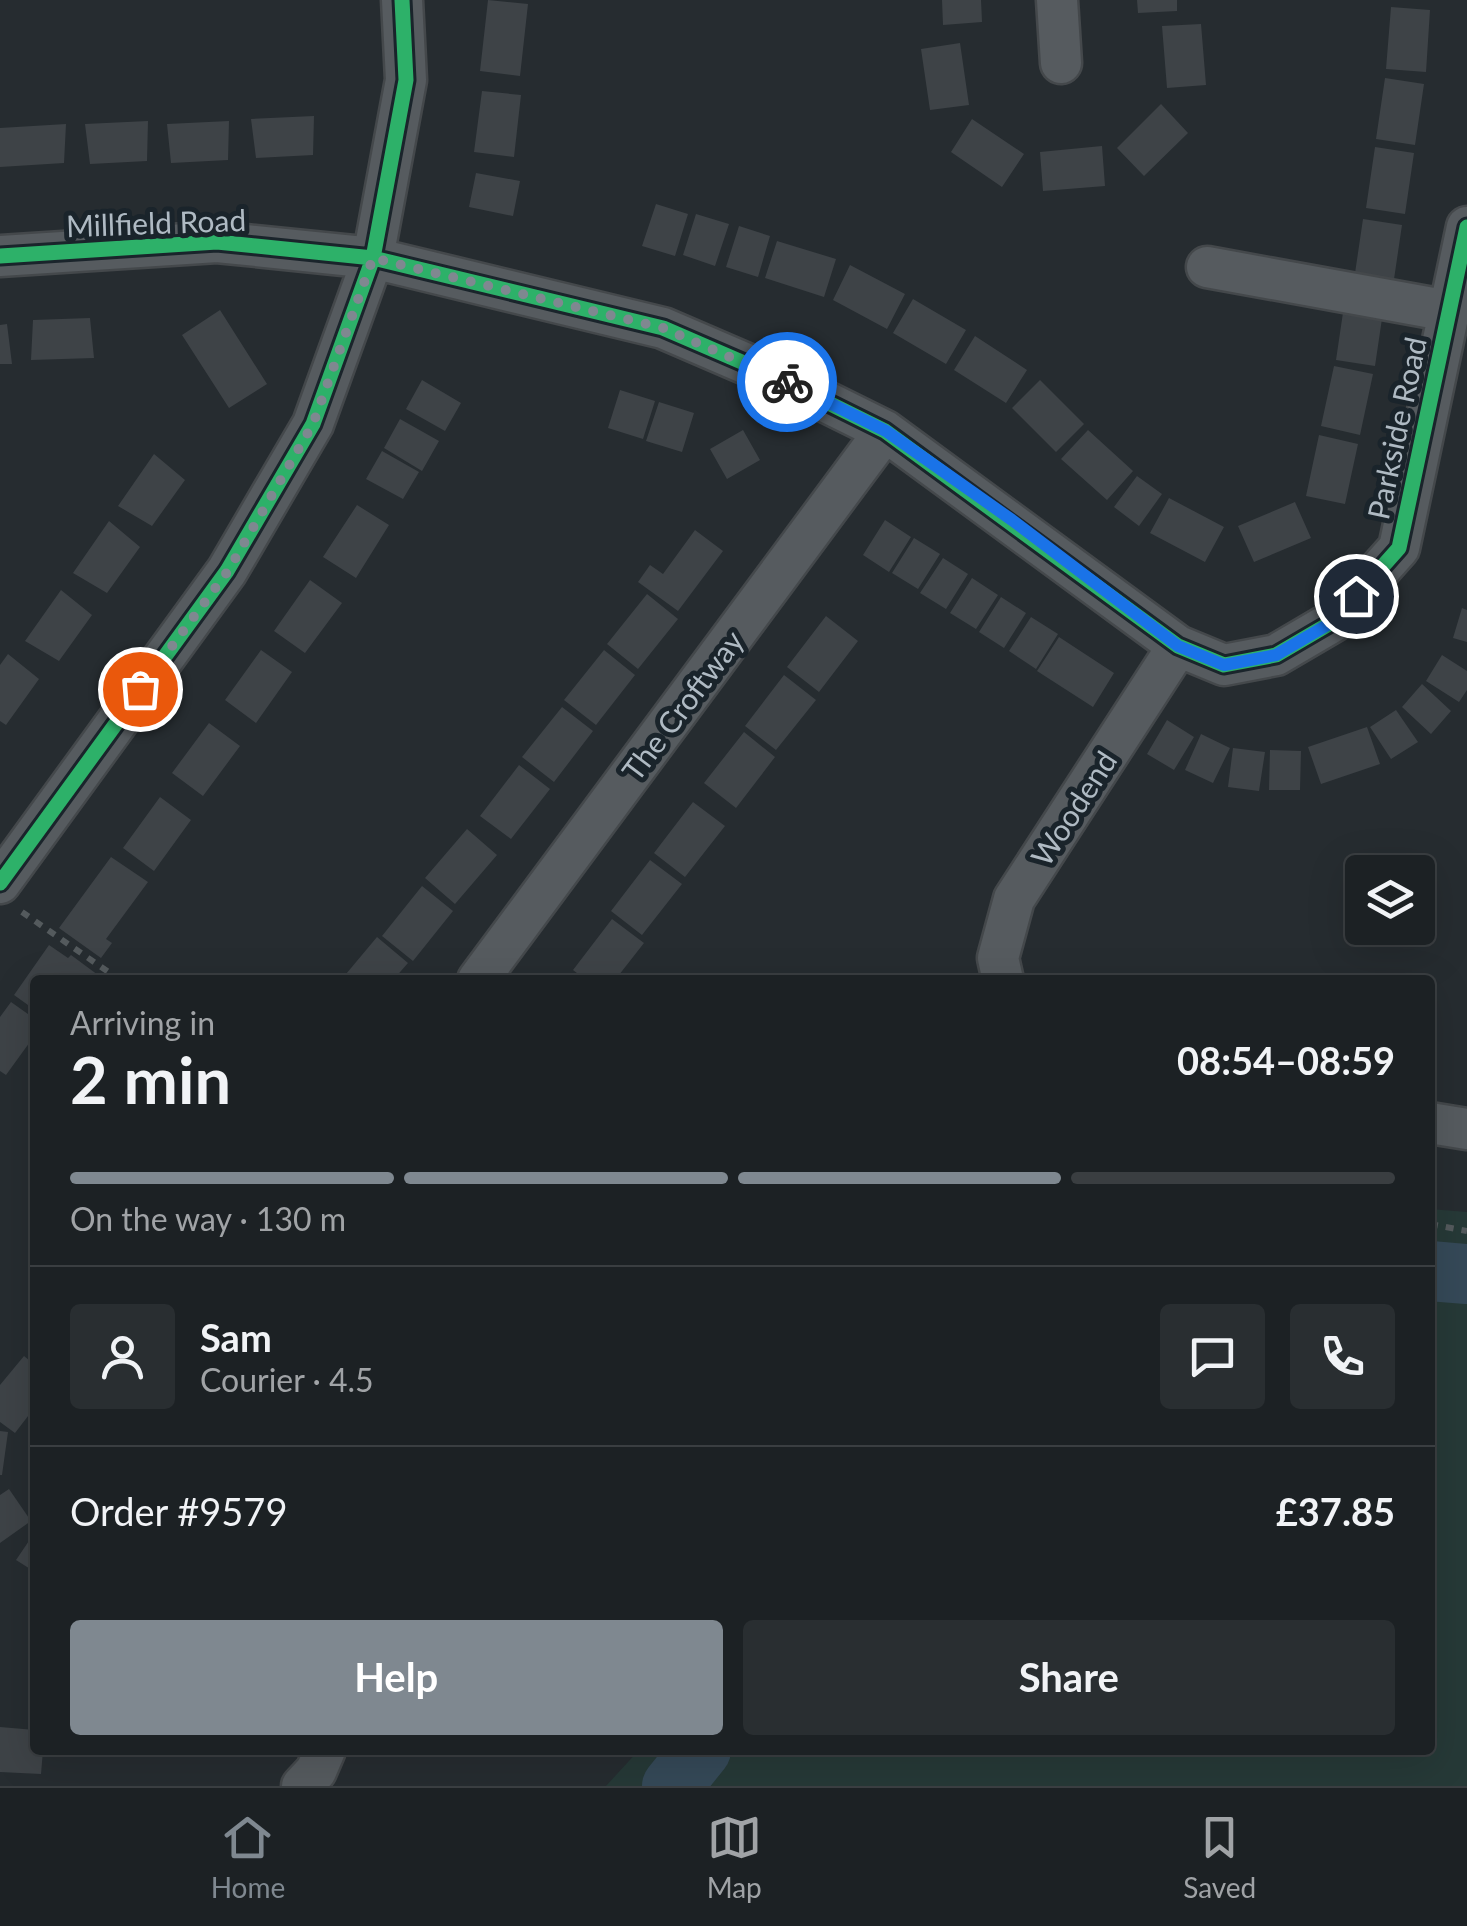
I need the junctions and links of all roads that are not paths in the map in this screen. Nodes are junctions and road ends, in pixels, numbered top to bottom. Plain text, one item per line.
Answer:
1 (402, 0) edge
2 (1057, 0) edge
3 (1057, 64) dead end
4 (1467, 227) edge
5 (0, 256) edge
6 (373, 258) junction
7 (1207, 267) dead end
8 (1449, 312) junction
9 (886, 431) junction
10 (1178, 646) junction
11 (9, 896) edge
12 (482, 975) edge
13 (1002, 975) edge
14 (1435, 1124) edge
15 (1467, 1129) edge
16 (323, 1755) edge
17 (302, 1786) edge

1 - 6 street
2 - 3 street
4 - 8 street, Parkside Road
5 - 6 street, Millfield Road
6 - 9 street, Parkside Road
6 - 11 street
7 - 8 street
8 - 10 street, Parkside Road
9 - 10 street, Parkside Road
9 - 12 street, The Croftway
10 - 13 street, Woodend
14 - 15 street
16 - 17 street

